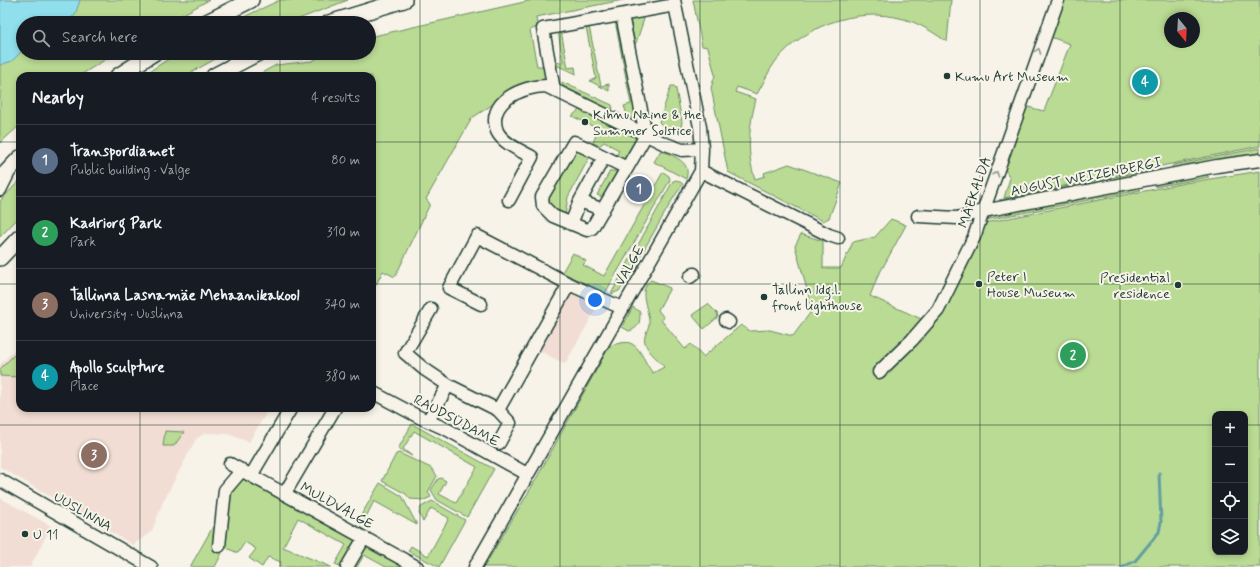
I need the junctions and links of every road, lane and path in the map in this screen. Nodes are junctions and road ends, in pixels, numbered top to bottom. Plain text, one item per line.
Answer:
1 (251, 0) edge
2 (404, 0) edge
3 (1058, 0) edge
4 (675, 3) edge
5 (622, 15) junction
6 (219, 16) edge
7 (352, 16) edge
8 (143, 60) edge
9 (245, 60) edge
10 (124, 72) edge
11 (222, 72) edge
12 (554, 90) junction
13 (646, 135) junction
14 (702, 149) junction
15 (604, 157) junction
16 (1260, 160) edge
17 (16, 162) edge
18 (627, 168) junction
19 (701, 171) junction
20 (0, 175) edge
21 (0, 179) edge
22 (0, 190) edge
23 (509, 200) dead end
24 (580, 201) junction
25 (603, 210) junction
26 (983, 211) junction
27 (918, 216) dead end
28 (571, 224) junction
29 (838, 238) dead end
30 (16, 241) edge
31 (2, 257) edge
32 (569, 284) junction
33 (481, 304) dead end
34 (622, 308) junction
35 (431, 309) dead end
36 (879, 372) dead end
37 (448, 385) junction
38 (376, 394) edge
39 (498, 410) junction
40 (288, 412) edge
41 (333, 412) edge
42 (428, 421) junction
43 (499, 443) dead end
44 (230, 464) dead end
45 (247, 472) junction
46 (527, 474) junction
47 (0, 480) edge
48 (285, 493) junction
49 (364, 538) junction
50 (219, 546) dead end
51 (151, 567) edge
52 (347, 567) edge
53 (417, 567) edge
54 (475, 567) edge

1 - 6 main road
2 - 7 main road
26 -> 3 street, MÄEKALDA
4 - 5 street
4 - 14 street, VALGE
5 - 12 street
5 - 13 street
8 - 10 main road
9 - 11 main road
12 - 13 street
12 - 23 street
13 - 14 street
13 - 18 street
14 - 19 street, VALGE
15 - 18 street
15 - 24 street
15 - 28 street
16 - 26 street, AUGUST WEIZENBERGI
17 - 20 street
17 - 21 main road
17 - 22 street
18 - 25 street
19 - 29 street
19 - 34 street, VALGE
24 - 25 street
24 - 28 street
25 - 28 street
26 - 27 street, AUGUST WEIZENBERGI
26 - 36 street, MÄEKALDA
30 - 31 main road
32 - 33 street
32 - 34 street
32 - 39 street
34 - 46 street, VALGE
35 - 37 street
37 - 39 street
37 - 42 street
38 - 42 street, RAUDSÜDAME
39 - 43 street
40 - 45 street
41 - 48 street
42 - 46 street, RAUDSÜDAME
44 - 45 street, MULDVALGE
45 - 48 street, MULDVALGE
45 - 50 street
46 - 54 street, VALGE
47 - 51 street, UUSLINNA
48 - 49 street, MULDVALGE
49 - 52 street
49 - 53 street, MULDVALGE

